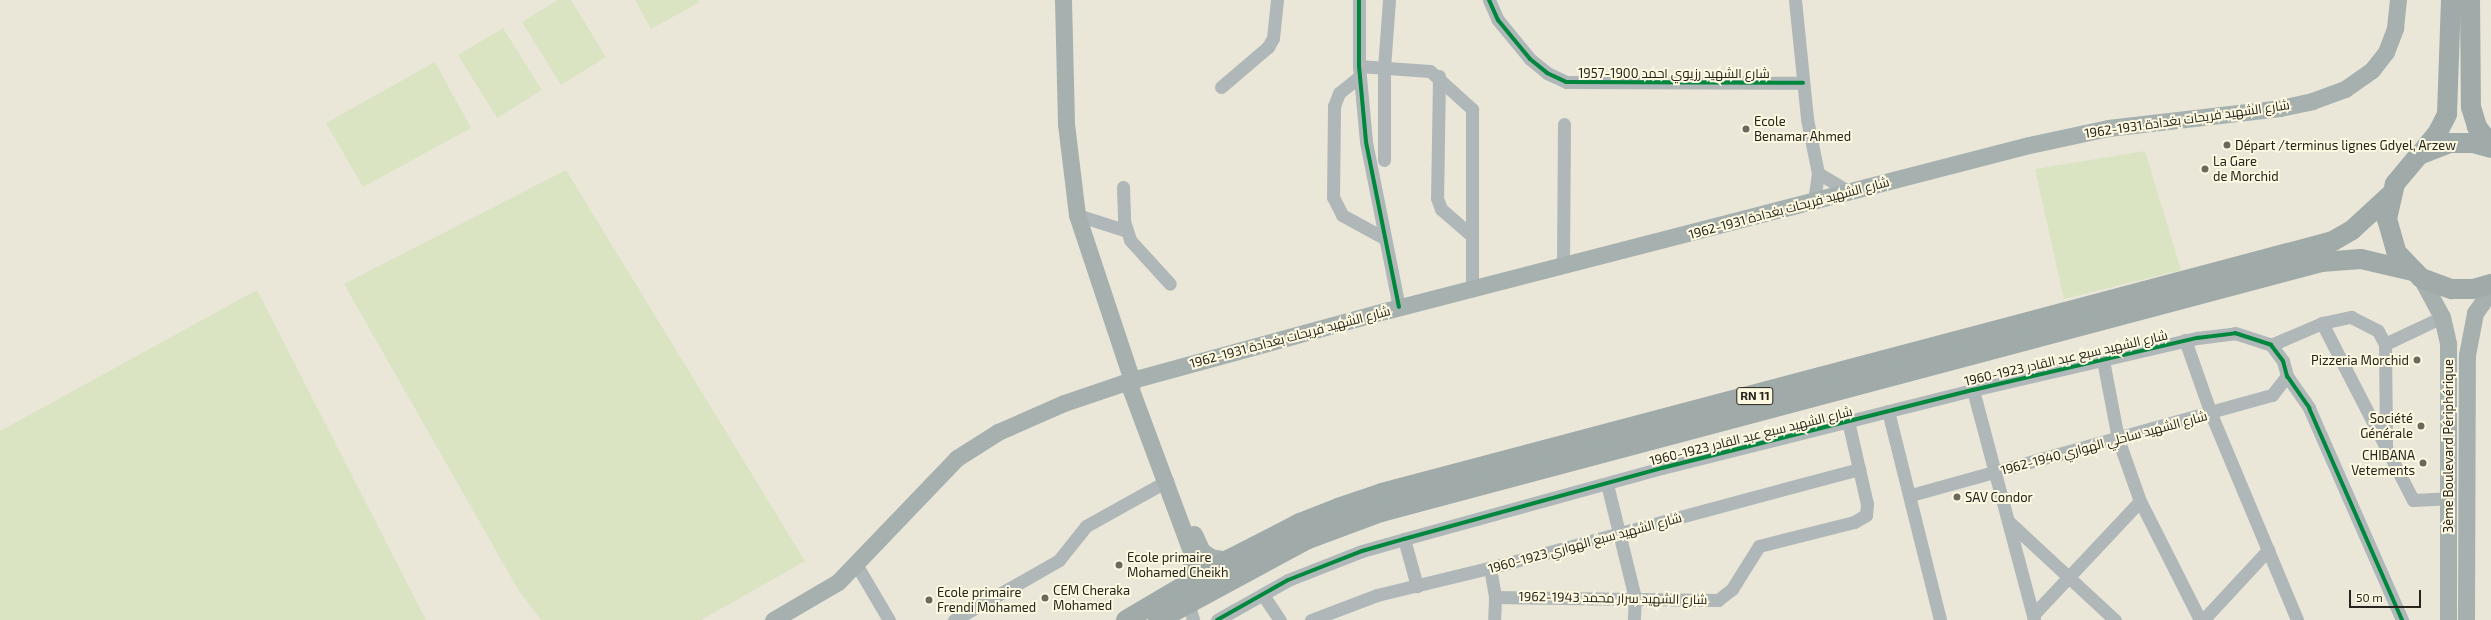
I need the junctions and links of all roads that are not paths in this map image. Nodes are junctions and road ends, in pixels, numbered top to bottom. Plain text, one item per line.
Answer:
1 (1063, 0) edge
2 (1277, 0) edge
3 (1359, 0) edge
4 (1389, 0) edge
5 (1489, 0) edge
6 (1795, 0) edge
7 (2398, 0) edge
8 (2450, 0) edge
9 (2470, 0) edge
10 (1384, 68) junction
11 (1359, 71) junction
12 (1439, 76) junction
13 (1803, 83) junction
14 (1222, 87) dead end
15 (1564, 124) dead end
16 (2491, 147) edge
17 (2419, 156) junction
18 (1384, 160) dead end
19 (1818, 173) junction
20 (1123, 186) dead end
21 (1850, 192) junction
22 (2390, 195) junction
23 (1814, 202) junction
24 (1077, 215) junction
25 (1127, 230) junction
26 (1472, 236) junction
27 (1384, 238) junction
28 (1563, 266) junction
29 (2416, 274) junction
30 (1170, 284) dead end
31 (2491, 284) edge
32 (1472, 289) junction
33 (2491, 290) edge
34 (1399, 307) junction
35 (2442, 317) junction
36 (2322, 323) junction
37 (2185, 340) junction
38 (2385, 344) junction
39 (2271, 345) junction
40 (2103, 360) junction
41 (2287, 376) junction
42 (1132, 380) junction
43 (1973, 390) junction
44 (1888, 411) junction
45 (2211, 414) junction
46 (1848, 422) junction
47 (2118, 439) junction
48 (2386, 448) junction
49 (1859, 469) junction
50 (1995, 472) junction
51 (1171, 479) junction
52 (1607, 484) junction
53 (1911, 495) junction
54 (2448, 498) junction
55 (2140, 501) junction
56 (2008, 521) junction
57 (1620, 534) junction
58 (1404, 539) junction
59 (2268, 550) junction
60 (1228, 560) junction
61 (856, 564) junction
62 (1490, 568) junction
63 (2069, 578) junction
64 (1417, 586) junction
65 (1263, 595) junction
66 (1495, 597) junction
67 (1635, 598) junction
68 (1188, 603) edge
69 (2033, 618) edge
70 (773, 620) edge
71 (889, 620) edge
72 (954, 620) edge
73 (1126, 620) edge
74 (1158, 620) edge
75 (1219, 620) edge
76 (1280, 620) edge
77 (1312, 620) edge
78 (1494, 620) edge
79 (1634, 620) edge
80 (1940, 620) edge
81 (2114, 620) edge
82 (2202, 620) edge
83 (2297, 620) edge
84 (2402, 620) edge
85 (2448, 620) edge
86 (2466, 620) edge

1 - 24 main road
2 - 14 street
3 - 11 street
4 - 10 street
5 - 13 street, شارع الشهيد رزيوي احمد 1900-1957
6 - 13 street
7 - 21 main road, شارع الشهيد فريحات بغدادة 1931-1962
8 - 17 highway
9 - 16 highway
10 - 11 street
10 - 12 street
10 - 18 street
11 - 27 street
11 - 27 street
12 - 26 street
12 - 26 street
13 - 19 street
15 - 28 street
16 - 17 highway
17 - 22 highway
19 - 21 street
19 - 23 street
20 - 25 street
21 - 23 main road, شارع الشهيد فريحات بغدادة 1931-1962
22 - 29 highway
22 - 60 highway, RN 11
23 - 28 main road, شارع الشهيد فريحات بغدادة 1931-1962
24 - 25 street
24 - 42 main road
25 - 30 street
26 - 32 street
27 - 34 street
28 - 32 main road, شارع الشهيد فريحات بغدادة 1931-1962
29 - 31 highway
29 - 35 main road, 3ème Boulevard Périphérique
29 - 68 highway, RN 11
32 - 34 main road, شارع الشهيد فريحات بغدادة 1931-1962
33 - 86 main road, 3ème Boulevard Périphérique
34 - 42 main road, شارع الشهيد فريحات بغدادة 1931-1962
35 - 38 street
35 - 54 main road, 3ème Boulevard Périphérique
36 - 38 street
36 - 39 street
36 - 48 street
37 - 39 street, شارع الشهيد سبع عبد القادر 1923-1960
37 - 40 street, شارع الشهيد سبع عبد القادر 1923-1960
37 - 45 street
38 - 48 street
39 - 41 street
40 - 43 street, شارع الشهيد سبع عبد القادر 1923-1960
40 - 47 street
41 - 45 street, شارع الشهيد ساحلي الهواري 1940-1962
41 - 84 street
42 - 51 main road
42 - 61 main road, شارع الشهيد فريحات بغدادة 1931-1962
43 - 44 street, شارع الشهيد سبع عبد القادر 1923-1960
43 - 50 street
44 - 46 street, شارع الشهيد سبع عبد القادر 1923-1960
44 - 53 street
45 - 47 street, شارع الشهيد ساحلي الهواري 1940-1962
45 - 59 street
46 - 49 street, شارع الشهيد سرار محمد 1943-1962
46 - 52 street, شارع الشهيد سبع عبد القادر 1923-1960
47 - 50 street, شارع الشهيد ساحلي الهواري 1940-1962
47 - 55 street
48 - 54 street
49 - 57 street, شارع الشهيد سبع الهواري 1923-1960
49 - 67 street, شارع الشهيد سرار محمد 1943-1962
50 - 53 street, شارع الشهيد ساحلي الهواري 1940-1962
50 - 56 street
51 - 60 main road
51 - 68 main road
51 - 72 street
52 - 57 street
52 - 58 street, شارع الشهيد سبع عبد القادر 1923-1960
53 - 80 street
54 - 85 main road, 3ème Boulevard Périphérique
55 - 63 street
55 - 82 street
56 - 63 street
56 - 69 street
57 - 62 street, شارع الشهيد سبع الهواري 1923-1960
57 - 67 street
58 - 64 street
58 - 65 street, شارع الشهيد سبع عبد القادر 1923-1960
59 - 82 street
59 - 83 street
60 - 68 highway, RN 11
61 - 70 main road, شارع الشهيد فريحات بغدادة 1931-1962
61 - 71 street
62 - 64 street, شارع الشهيد سبع الهواري 1923-1960
62 - 66 street
63 - 69 street
63 - 81 street
64 - 77 street, شارع الشهيد سبع الهواري 1923-1960
65 - 75 street, شارع الشهيد سبع عبد القادر 1923-1960
65 - 76 street
66 - 67 street, شارع الشهيد سرار محمد 1943-1962
66 - 78 street
67 - 79 street
68 - 73 highway, RN 11
68 - 74 highway, RN 11

